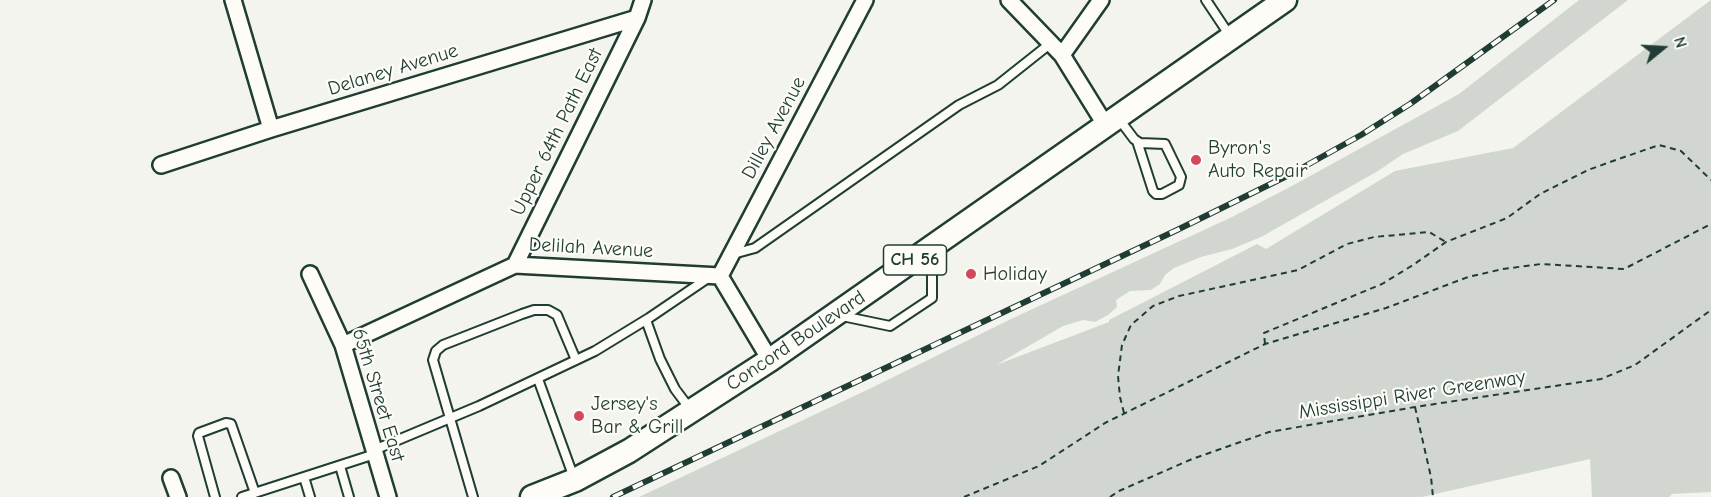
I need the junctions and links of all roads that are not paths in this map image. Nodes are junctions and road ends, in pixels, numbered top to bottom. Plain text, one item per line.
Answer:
1 (233, 0) edge
2 (643, 0) edge
3 (866, 0) edge
4 (1009, 0) edge
5 (1101, 0) edge
6 (1206, 0) edge
7 (1285, 0) edge
8 (637, 18) junction
9 (1231, 38) junction
10 (1051, 42) junction
11 (1062, 55) junction
12 (1112, 122) junction
13 (272, 129) junction
14 (1137, 141) junction
15 (162, 165) dead end
16 (932, 248) junction
17 (731, 254) junction
18 (515, 265) junction
19 (310, 274) dead end
20 (716, 275) junction
21 (835, 315) junction
22 (646, 320) junction
23 (343, 345) junction
24 (576, 360) junction
25 (770, 360) junction
26 (538, 379) junction
27 (692, 411) junction
28 (450, 418) junction
29 (375, 452) junction
30 (340, 466) junction
31 (304, 477) junction
32 (171, 478) dead end
33 (575, 480) junction
34 (255, 493) junction
35 (178, 497) edge
36 (215, 497) edge
37 (243, 497) edge
38 (310, 497) edge
39 (349, 497) edge
40 (388, 497) edge
41 (473, 497) edge
42 (531, 497) edge

1 - 13 street
2 - 8 street, Upper 64th Path East
3 - 17 street, Dilley Avenue
4 - 10 street
5 - 11 street
6 - 9 lane
7 - 9 main road, Concord Boulevard / CH 56
8 - 13 street, Delaney Avenue
8 - 18 street, Upper 64th Path East
9 - 12 main road, Concord Boulevard / CH 56
10 - 11 street
10 - 17 lane
11 - 12 street
12 - 14 lane
12 - 16 main road, Concord Boulevard / CH 56
13 - 15 street, Delaney Avenue
14 - 14 lane
16 - 21 main road, Concord Boulevard / CH 56
16 - 21 lane
17 - 20 street, Dilley Avenue
18 - 20 street, Delilah Avenue
18 - 23 street, Delilah Avenue
19 - 23 street, 65th Street East
20 - 22 lane
20 - 25 street
21 - 25 main road, Concord Boulevard / CH 56
22 - 24 lane
22 - 27 lane
23 - 29 street, 65th Street East
24 - 26 lane
24 - 28 lane
25 - 27 main road, Concord Boulevard / CH 56
26 - 28 lane
26 - 33 lane
27 - 33 main road, Concord Boulevard / CH 56
28 - 29 lane
28 - 41 lane
29 - 30 lane
29 - 40 street, 65th Street East
30 - 31 lane
30 - 39 lane
31 - 34 lane
31 - 38 lane
32 - 35 street
33 - 42 main road, Concord Boulevard / CH 56
34 - 36 lane
34 - 37 lane

